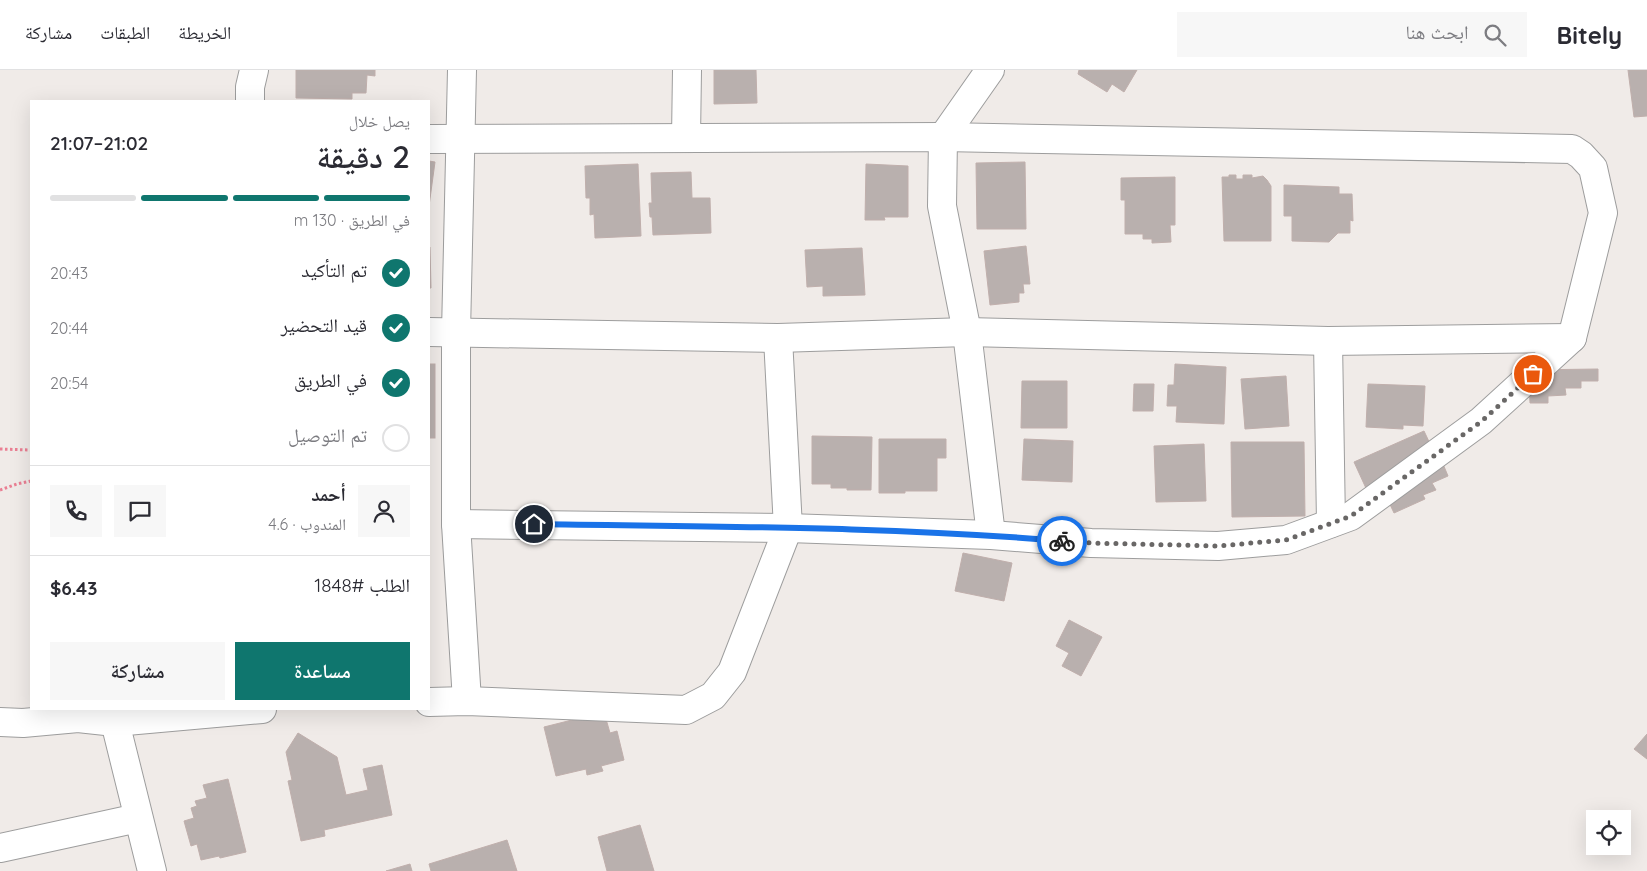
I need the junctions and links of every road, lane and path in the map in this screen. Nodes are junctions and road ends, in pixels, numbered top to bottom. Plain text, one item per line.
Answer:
1 (254, 70) edge
2 (462, 70) edge
3 (687, 70) edge
4 (990, 70) edge
5 (250, 100) edge
6 (943, 137) junction
7 (461, 138) junction
8 (686, 138) junction
9 (430, 139) edge
10 (430, 332) edge
11 (456, 332) junction
12 (967, 332) junction
13 (778, 338) junction
14 (1572, 338) junction
15 (1328, 341) junction
16 (0, 449) edge
17 (30, 450) edge
18 (30, 481) edge
19 (0, 490) edge
20 (1331, 523) junction
21 (456, 524) junction
22 (788, 528) junction
23 (991, 535) junction
24 (467, 701) junction
25 (430, 702) edge
26 (251, 710) edge
27 (0, 722) edge
28 (115, 722) junction
29 (138, 818) junction
30 (0, 848) edge
31 (152, 871) edge

1 - 5 street
2 - 7 street
3 - 8 street
4 - 6 street
6 - 8 street
6 - 12 street
6 - 14 street
7 - 8 street
7 - 9 street
7 - 11 street
10 - 11 street
11 - 13 street
11 - 21 street
12 - 13 street
12 - 15 street
12 - 23 street
13 - 22 street
14 - 15 street
14 - 20 street
15 - 20 street
16 - 17 path
18 - 19 path
20 - 23 street
21 - 22 street
21 - 24 street
22 - 23 street
22 - 24 street
24 - 25 street
26 - 28 street
27 - 28 street
28 - 29 street
29 - 30 street
29 - 31 street

